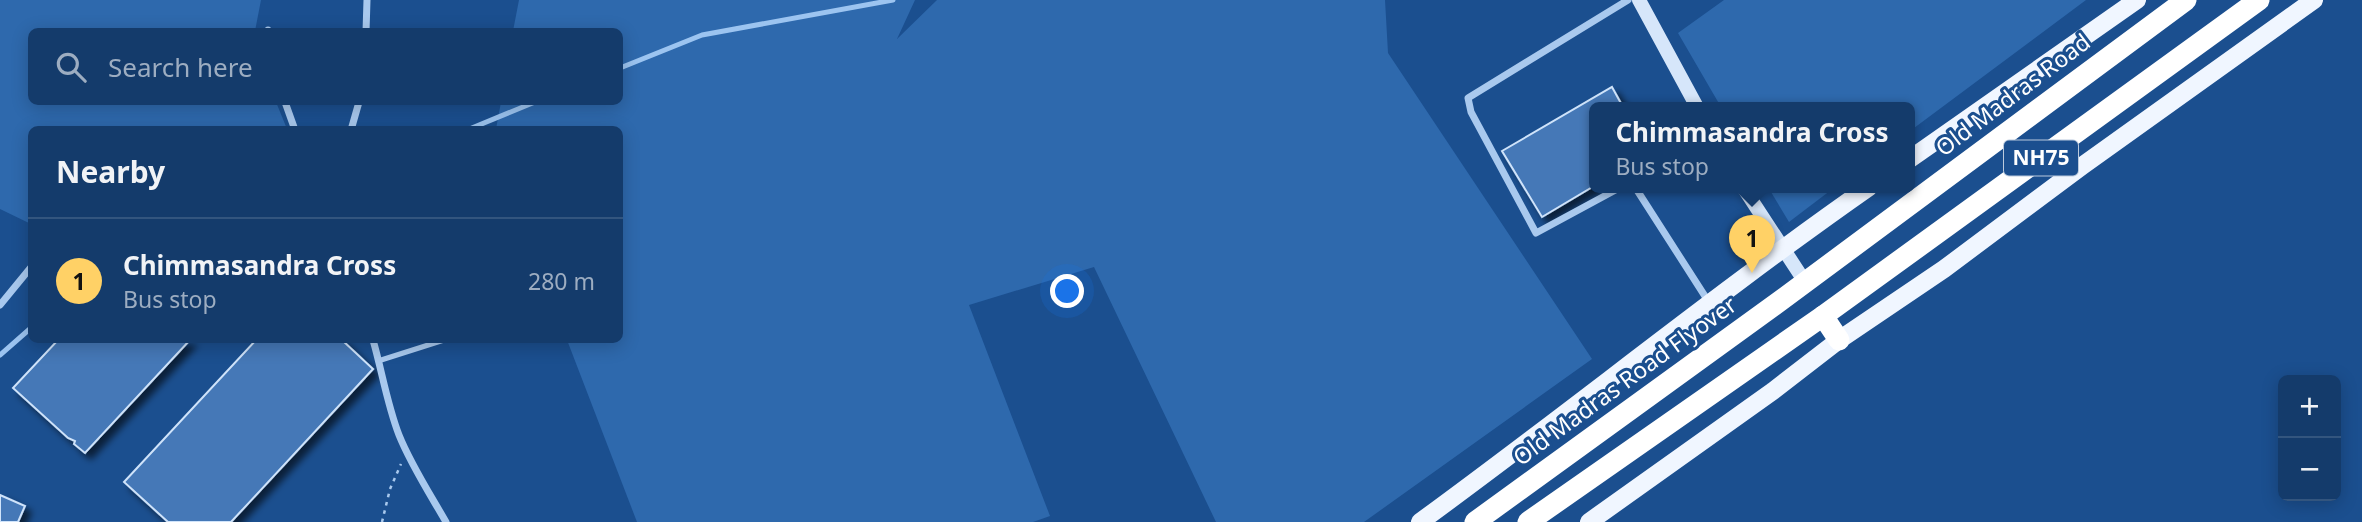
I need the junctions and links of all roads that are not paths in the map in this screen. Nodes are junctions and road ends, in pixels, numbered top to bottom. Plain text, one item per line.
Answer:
1 (367, 0) edge
2 (1628, 0) edge
3 (1639, 0) edge
4 (2137, 0) edge
5 (2186, 0) edge
6 (2259, 0) edge
7 (2314, 0) edge
8 (366, 28) edge
9 (1694, 102) edge
10 (286, 105) edge
11 (358, 105) edge
12 (294, 126) edge
13 (352, 126) edge
14 (1915, 155) edge
15 (1610, 193) edge
16 (1639, 193) edge
17 (1747, 193) edge
18 (1861, 193) edge
19 (1783, 248) junction
20 (28, 271) edge
21 (1805, 282) junction
22 (1711, 304) junction
23 (0, 305) edge
24 (1823, 316) junction
25 (1839, 340) junction
26 (374, 343) edge
27 (434, 343) edge
28 (377, 361) junction
29 (446, 522) edge
30 (1420, 522) edge
31 (1475, 522) edge
32 (1528, 522) edge
33 (1589, 522) edge

1 - 8 street
2 - 15 street
3 - 9 street
4 - 14 main road
5 - 21 highway, Old Madras Road / NH75
6 - 24 highway, NH75
7 - 25 main road
10 - 12 street
11 - 13 street
16 - 22 street
17 - 19 street
18 - 19 main road
19 - 21 street
19 - 22 main road
20 - 23 street
21 - 31 highway, Old Madras Road Flyover / NH75
22 - 30 main road
24 - 25 highway
24 - 32 highway, NH75
25 - 33 main road
26 - 28 street
27 - 28 lane
28 - 29 street

